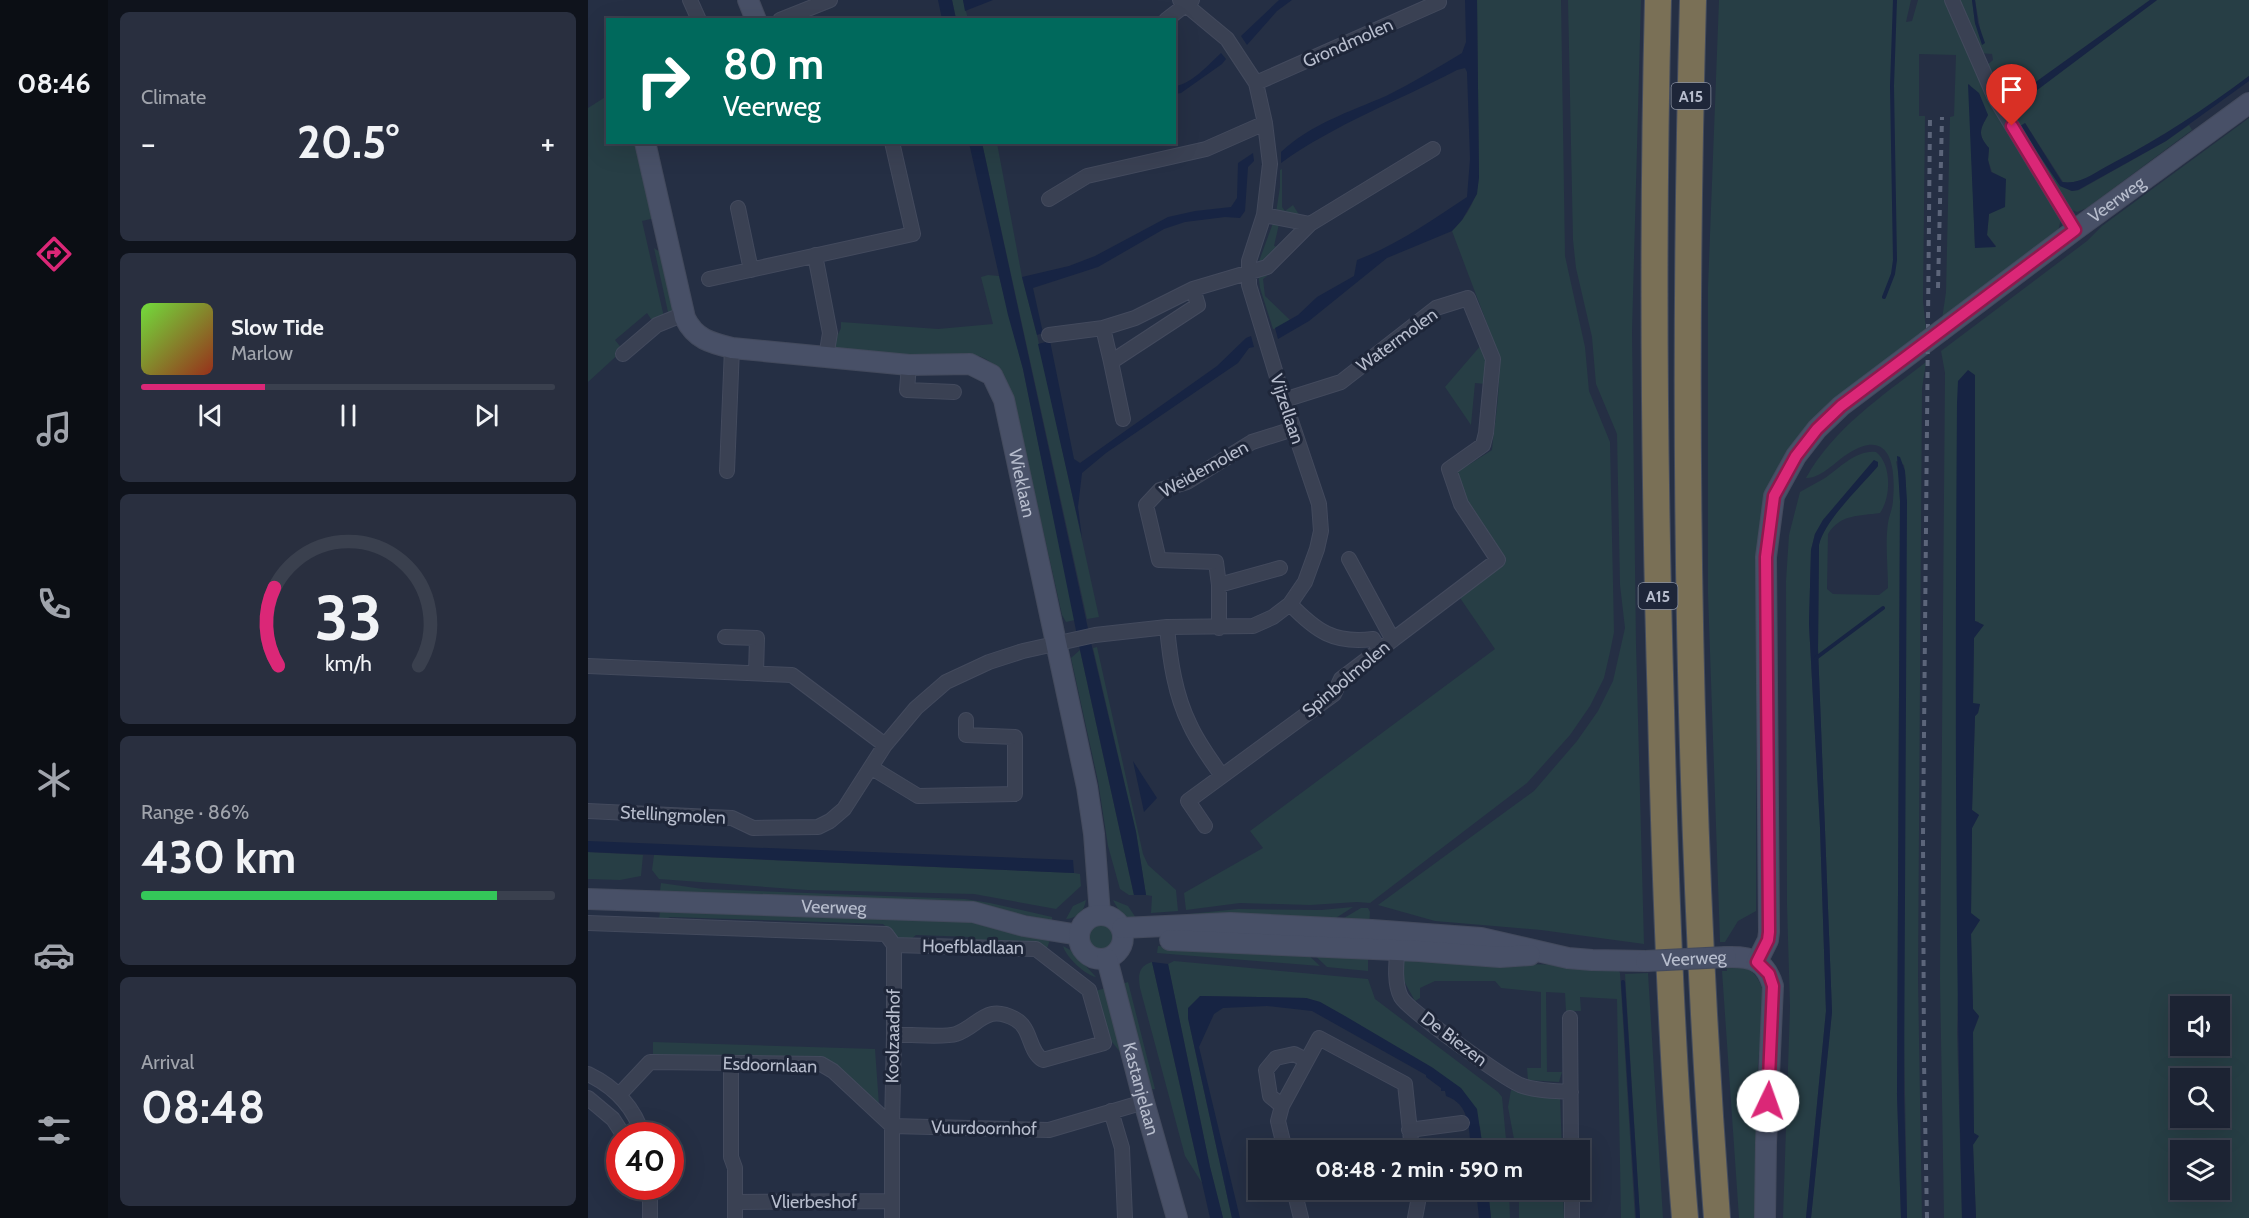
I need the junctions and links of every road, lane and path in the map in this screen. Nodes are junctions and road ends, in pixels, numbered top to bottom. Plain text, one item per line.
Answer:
1 (690, 0) edge
2 (747, 0) edge
3 (830, 0) edge
4 (1658, 0) edge
5 (1693, 0) edge
6 (1952, 0) edge
7 (1186, 2) edge
8 (1439, 2) dead end
9 (801, 15) edge
10 (698, 18) edge
11 (755, 18) edge
12 (1168, 18) edge
13 (1256, 83) junction
14 (2249, 103) edge
15 (1265, 123) junction
16 (645, 144) edge
17 (892, 144) edge
18 (1433, 149) dead end
19 (1049, 200) dead end
20 (738, 208) dead end
21 (1264, 215) junction
22 (1310, 224) junction
23 (2075, 230) junction
24 (814, 255) junction
25 (751, 270) junction
26 (1248, 274) junction
27 (709, 279) dead end
28 (1193, 289) junction
29 (684, 314) junction
30 (1103, 328) junction
31 (1049, 335) dead end
32 (732, 348) junction
33 (623, 354) dead end
34 (826, 357) junction
35 (1111, 362) junction
36 (909, 365) junction
37 (954, 392) dead end
38 (1284, 400) junction
39 (1123, 418) dead end
40 (1293, 429) junction
41 (727, 471) dead end
42 (1349, 559) dead end
43 (1498, 560) joint
44 (1280, 568) dead end
45 (1219, 585) junction
46 (1290, 604) junction
47 (1167, 627) junction
48 (1219, 628) junction
49 (725, 637) dead end
50 (1393, 640) junction
51 (1065, 641) junction
52 (1379, 649) junction
53 (588, 666) edge
54 (756, 673) junction
55 (966, 720) dead end
56 (885, 745) junction
57 (872, 768) junction
58 (1222, 776) junction
59 (588, 811) edge
60 (1205, 826) dead end
61 (588, 899) edge
62 (1100, 914) junction
63 (588, 923) edge
64 (1078, 935) junction
65 (1122, 935) junction
66 (1398, 941) junction
67 (894, 945) junction
68 (1107, 959) junction
69 (1757, 962) junction
70 (1570, 1018) dead end
71 (894, 1035) junction
72 (1306, 1060) junction
73 (731, 1063) junction
74 (588, 1074) edge
75 (1571, 1092) junction
76 (620, 1095) junction
77 (588, 1098) edge
78 (1144, 1102) junction
79 (1282, 1106) junction
80 (1111, 1111) junction
81 (615, 1122) edge
82 (638, 1122) edge
83 (1462, 1123) dead end
84 (892, 1126) junction
85 (1409, 1130) junction
86 (1283, 1140) edge
87 (1410, 1140) edge
88 (1571, 1140) edge
89 (650, 1200) edge
90 (1296, 1200) edge
91 (1418, 1200) edge
92 (1572, 1200) edge
93 (892, 1201) junction
94 (735, 1202) junction
95 (650, 1218) edge
96 (735, 1218) edge
97 (892, 1218) edge
98 (1125, 1218) edge
99 (1177, 1218) edge
100 (1301, 1218) edge
101 (1415, 1218) edge
102 (1572, 1218) edge
103 (1685, 1218) edge
104 (1717, 1218) edge
105 (1765, 1218) edge

1 - 10 street
2 - 11 street
3 - 9 street
4 - 103 highway, A15
5 - 104 highway, A15
6 - 23 street
7 - 12 street
7 - 13 street, Vijzellaan
8 - 13 street, Grondmolen
13 - 15 street, Vijzellaan
14 - 23 street, Veerweg
15 - 19 street
15 - 21 street, Vijzellaan
16 - 29 street, Wieklaan
17 - 24 street
18 - 22 street
20 - 25 street
21 - 22 street
21 - 26 street, Vijzellaan
22 - 26 street
23 - 69 street, Veerweg
24 - 25 street
24 - 34 street
25 - 27 street
26 - 28 street
26 - 38 street, Vijzellaan
28 - 30 street
28 - 35 street
29 - 32 street, Wieklaan
29 - 33 street
30 - 31 street
30 - 35 street
32 - 34 street, Wieklaan
32 - 41 street
34 - 36 street, Wieklaan
35 - 39 street
36 - 37 street
36 - 51 street, Wieklaan
38 - 40 street, Vijzellaan
38 - 43 street, Watermolen
40 - 45 street, Weidemolen
40 - 46 street, Vijzellaan
42 - 50 street
43 - 50 street, Spinbolmolen
44 - 45 street
45 - 48 street, Weidemolen
46 - 48 street, Vijzellaan
46 - 52 street
47 - 48 street, Vijzellaan
47 - 51 street, Vijzellaan
47 - 58 street
49 - 54 street
50 - 52 street, Spinbolmolen
51 - 56 street, Vijzellaan
51 - 62 street, Wieklaan
52 - 58 street, Spinbolmolen
53 - 54 street
54 - 56 street
55 - 57 street
56 - 57 street, Stellingmolen
57 - 59 street, Stellingmolen
58 - 60 street, Spinbolmolen
61 - 64 street, Veerweg
62 - 64 street
62 - 65 street
63 - 67 street, Hoefbladlaan
64 - 68 street
65 - 66 street, Veerweg
65 - 68 street
66 - 69 street, Veerweg, bridge
66 - 75 street, De Biezen
67 - 71 street, Koolzaadhof
67 - 71 street, Hoefbladlaan
68 - 78 street, Kastanjelaan
69 - 105 street
70 - 75 street
71 - 84 street, Koolzaadhof
72 - 79 street
72 - 79 street
72 - 85 street
73 - 76 street, Esdoornlaan
73 - 84 street, Esdoornlaan
73 - 94 street
74 - 76 street
75 - 88 street
76 - 82 street
77 - 81 street
78 - 80 street, Vuurdoornhof
78 - 99 street, Kastanjelaan
79 - 86 street
80 - 84 street, Vuurdoornhof
80 - 98 street
83 - 85 street
84 - 93 street
85 - 87 street
89 - 95 street
90 - 100 street
91 - 101 street
92 - 102 street
93 - 94 street, Vlierbeshof
93 - 97 street
94 - 96 street

